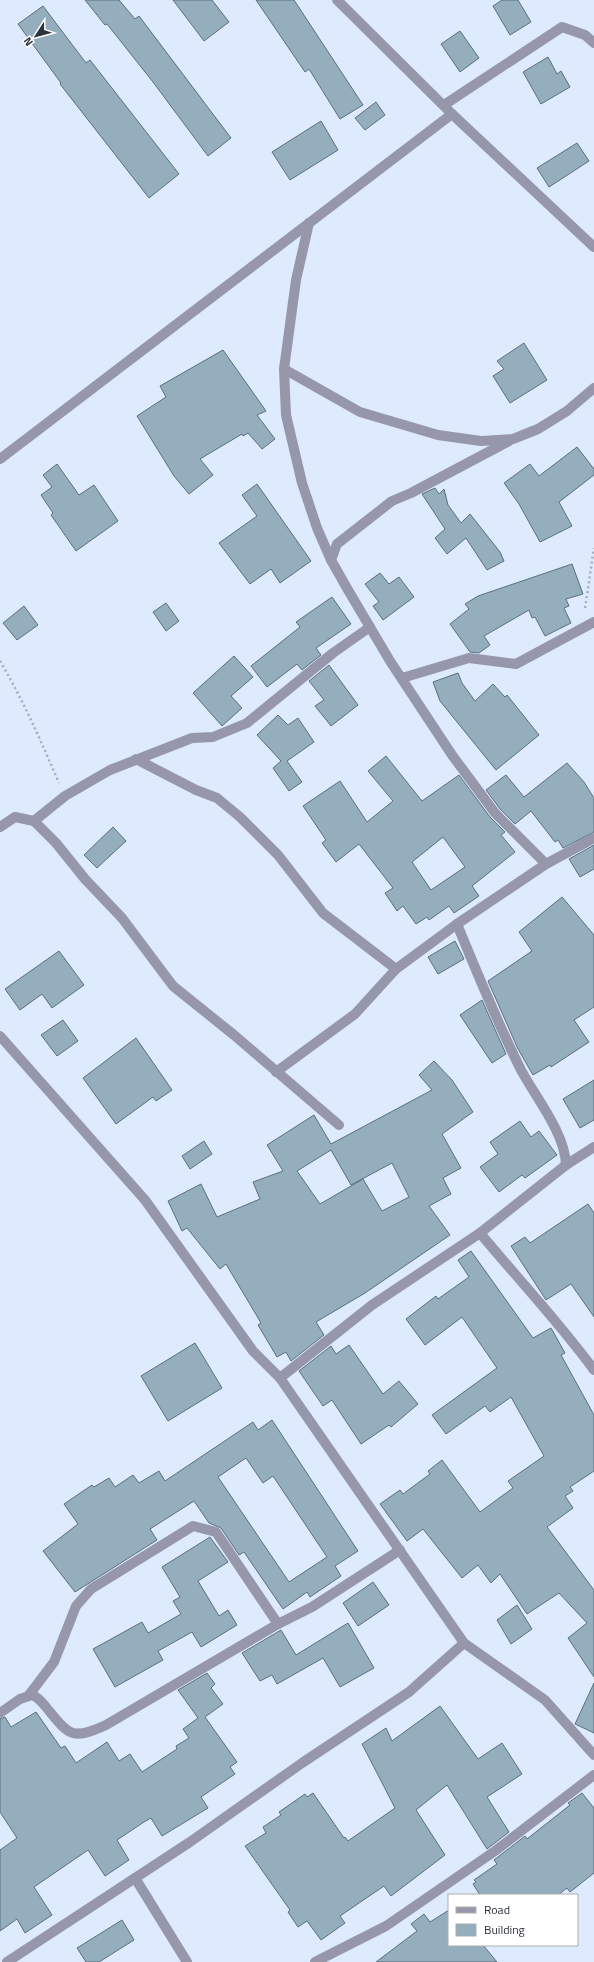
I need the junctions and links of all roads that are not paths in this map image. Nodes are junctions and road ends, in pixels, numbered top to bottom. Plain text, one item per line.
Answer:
1 (337, 0) edge
2 (594, 43) edge
3 (444, 105) junction
4 (452, 114) junction
5 (308, 223) junction
6 (594, 247) edge
7 (284, 369) junction
8 (594, 388) edge
9 (513, 439) junction
10 (0, 459) edge
11 (331, 560) junction
12 (594, 622) edge
13 (370, 627) junction
14 (402, 678) junction
15 (136, 759) junction
16 (34, 821) junction
17 (0, 827) edge
18 (594, 838) edge
19 (546, 864) junction
20 (457, 924) junction
21 (396, 969) junction
22 (0, 1036) edge
23 (276, 1072) junction
24 (339, 1126) dead end
25 (594, 1147) edge
26 (566, 1165) junction
27 (480, 1233) junction
28 (594, 1370) edge
29 (280, 1378) junction
30 (400, 1550) junction
31 (278, 1624) junction
32 (464, 1643) junction
33 (29, 1695) junction
34 (0, 1713) edge
35 (594, 1755) edge
36 (594, 1775) edge
37 (135, 1878) junction
38 (7, 1962) edge
39 (187, 1962) edge
40 (315, 1962) edge

1 - 3 street
2 - 3 street
3 - 4 street
4 - 5 street
4 - 6 street
5 - 7 street
5 - 10 street
7 - 9 street
7 - 11 street
8 - 9 street
9 - 11 street
11 - 13 street
12 - 14 street
13 - 14 street
13 - 15 street
14 - 19 street
15 - 16 street
15 - 21 street
16 - 17 street
16 - 23 street
18 - 19 street
19 - 20 street
20 - 21 street
20 - 26 street
21 - 23 street
22 - 29 street
23 - 24 street
25 - 26 street
26 - 27 street
27 - 28 street
27 - 29 street
29 - 30 street
30 - 31 street
30 - 32 street
31 - 33 street
31 - 33 street
32 - 35 street
32 - 37 street
33 - 34 street
36 - 40 street
37 - 38 street
37 - 39 street

